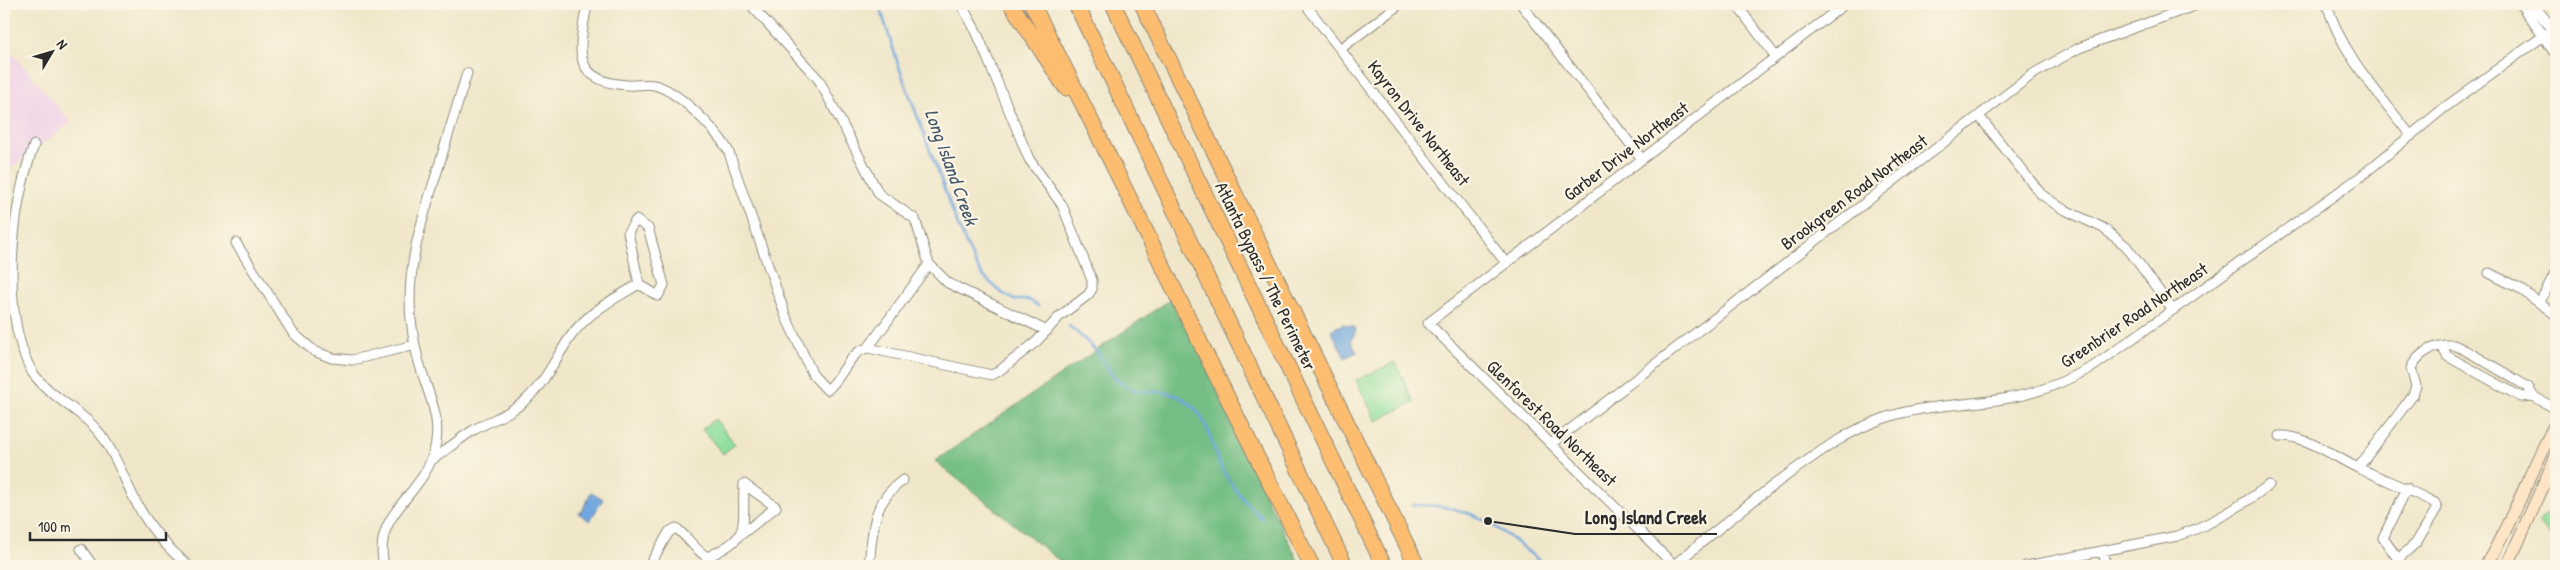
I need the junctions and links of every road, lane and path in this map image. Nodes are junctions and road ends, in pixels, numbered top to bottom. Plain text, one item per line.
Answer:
1 (587, 4) edge
2 (750, 4) edge
3 (961, 4) edge
4 (1010, 4) edge
5 (1032, 4) edge
6 (1074, 4) edge
7 (1112, 4) edge
8 (1142, 4) edge
9 (1305, 4) edge
10 (1400, 4) edge
11 (1521, 4) edge
12 (1736, 4) edge
13 (1845, 4) edge
14 (2199, 4) edge
15 (2328, 4) edge
16 (2521, 4) edge
17 (2532, 4) edge
18 (2555, 31) edge
19 (2543, 36) junction
20 (1340, 49) junction
21 (2556, 54) edge
22 (1776, 57) junction
23 (467, 73) dead end
24 (1979, 116) junction
25 (2411, 136) junction
26 (34, 146) dead end
27 (1108, 151) junction
28 (1642, 159) junction
29 (236, 243) dead end
30 (1506, 262) junction
31 (929, 264) junction
32 (2556, 271) edge
33 (2489, 273) dead end
34 (640, 284) junction
35 (2540, 302) junction
36 (2172, 310) junction
37 (2556, 315) edge
38 (1428, 323) joint
39 (1047, 331) junction
40 (415, 346) junction
41 (2442, 346) junction
42 (868, 348) junction
43 (2533, 396) junction
44 (2556, 409) edge
45 (2556, 423) edge
46 (2280, 436) dead end
47 (1551, 444) junction
48 (2556, 457) edge
49 (432, 460) junction
50 (2358, 468) junction
51 (902, 480) dead end
52 (2269, 485) dead end
53 (2407, 488) junction
54 (742, 534) junction
55 (81, 549) dead end
56 (2104, 551) junction
57 (93, 566) edge
58 (189, 566) edge
59 (384, 566) edge
60 (649, 566) edge
61 (869, 566) edge
62 (1312, 566) edge
63 (1345, 566) edge
64 (1384, 566) edge
65 (1417, 566) edge
66 (1674, 566) edge
67 (2026, 566) edge
68 (2105, 566) edge
69 (2486, 566) edge
70 (2507, 566) edge

1 - 42 street
2 - 31 street
3 - 39 street
4 - 27 highway
5 - 27 highway
6 - 63 highway
7 - 64 highway, Atlanta Bypass / The Perimeter
8 - 65 highway
9 - 20 street, Kayron Drive Northeast
10 - 20 street
11 - 28 street
12 - 22 street
13 - 22 street, Garber Drive Northeast
14 - 24 street, Brookgreen Road Northeast
15 - 25 street
16 - 19 street
17 - 18 street
18 - 19 street, Greenbrier Road Northeast
19 - 21 street
19 - 25 street, Greenbrier Road Northeast
20 - 30 street, Kayron Drive Northeast
22 - 28 street, Garber Drive Northeast
23 - 40 street
24 - 36 street
24 - 47 street, Brookgreen Road Northeast
25 - 36 street, Greenbrier Road Northeast
26 - 58 street
27 - 62 highway
28 - 30 street, Garber Drive Northeast
29 - 40 street
30 - 38 street, Garber Drive Northeast
31 - 39 street
31 - 42 street
32 - 35 street
33 - 35 street
34 - 34 street
34 - 49 street
35 - 37 street
36 - 66 street, Greenbrier Road Northeast
38 - 47 street, Glenforest Road Northeast
39 - 42 street
40 - 49 street
41 - 43 street
41 - 43 street
41 - 50 street
43 - 44 street
45 - 69 main road
46 - 50 street
47 - 66 street, Glenforest Road Northeast
48 - 70 main road
49 - 59 street
50 - 53 street
51 - 61 street
52 - 56 street
53 - 53 street
54 - 54 street
54 - 60 street
55 - 57 street
56 - 67 street
56 - 68 street

